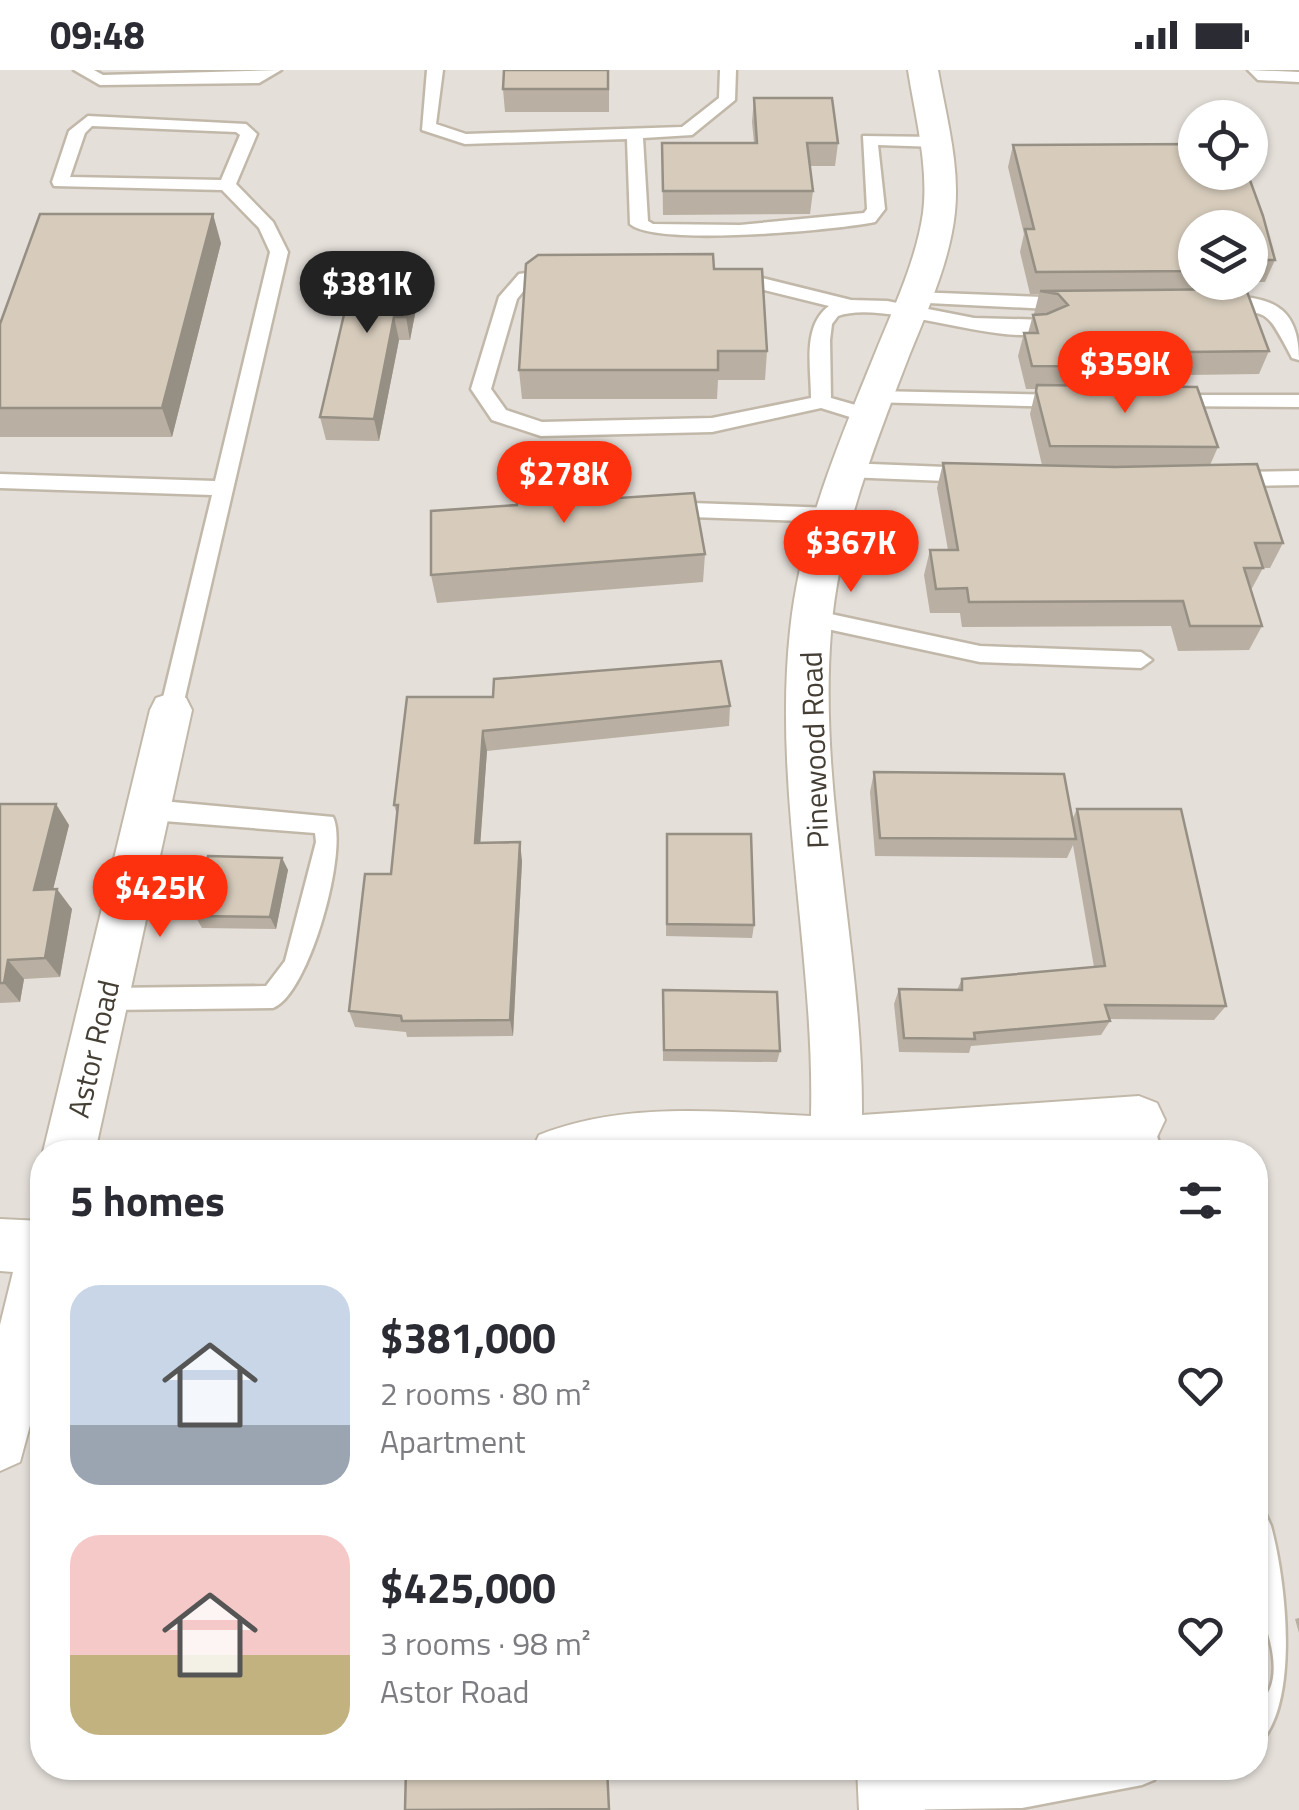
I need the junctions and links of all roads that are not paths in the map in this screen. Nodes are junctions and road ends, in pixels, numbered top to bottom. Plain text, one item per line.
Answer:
1 (82, 70) edge
2 (273, 70) edge
3 (435, 70) edge
4 (728, 70) edge
5 (924, 70) edge
6 (1256, 70) edge
7 (1299, 77) edge
8 (635, 134) junction
9 (936, 142) junction
10 (227, 185) junction
11 (574, 273) edge
12 (713, 275) edge
13 (1198, 302) edge
14 (912, 304) junction
15 (1084, 304) edge
16 (848, 306) junction
17 (1049, 326) edge
18 (1299, 354) edge
19 (1094, 401) edge
20 (1150, 401) edge
21 (1299, 401) edge
22 (821, 402) junction
23 (870, 406) junction
24 (846, 470) junction
25 (996, 476) edge
26 (1299, 478) edge
27 (1215, 479) edge
28 (0, 481) edge
29 (224, 488) junction
30 (648, 508) edge
31 (832, 516) junction
32 (812, 618) junction
33 (1141, 660) dead end
34 (171, 710) joint
35 (150, 810) junction
36 (106, 998) junction
37 (1144, 1136) edge
38 (72, 1140) edge
39 (620, 1140) edge
40 (737, 1140) edge
41 (836, 1140) edge
42 (1032, 1140) edge
43 (0, 1245) edge
44 (30, 1247) edge
45 (30, 1315) edge
46 (0, 1442) edge
47 (1268, 1573) edge
48 (1268, 1719) edge
49 (1079, 1780) edge
50 (891, 1791) edge

1 - 2 lane
3 - 8 lane
4 - 8 lane
5 - 9 street, Pinewood Road
6 - 7 lane
8 - 9 lane
9 - 14 street, Pinewood Road
10 - 10 lane
10 - 29 lane
11 - 22 lane
12 - 16 lane
13 - 18 lane
14 - 15 lane
14 - 16 lane
14 - 17 lane
14 - 23 street, Pinewood Road
16 - 22 lane
19 - 23 lane
20 - 21 lane
22 - 23 lane
23 - 24 street, Pinewood Road
24 - 25 lane
24 - 31 street, Pinewood Road
26 - 27 lane
28 - 29 lane
29 - 34 lane
30 - 31 lane
31 - 32 street, Pinewood Road
32 - 33 lane
32 - 41 street, Pinewood Road
34 - 35 street, Astor Road
35 - 36 street, Astor Road
35 - 36 lane
36 - 38 street, Astor Road
37 - 42 street
39 - 40 street
43 - 44 street
45 - 46 street
47 - 48 lane
49 - 50 lane

